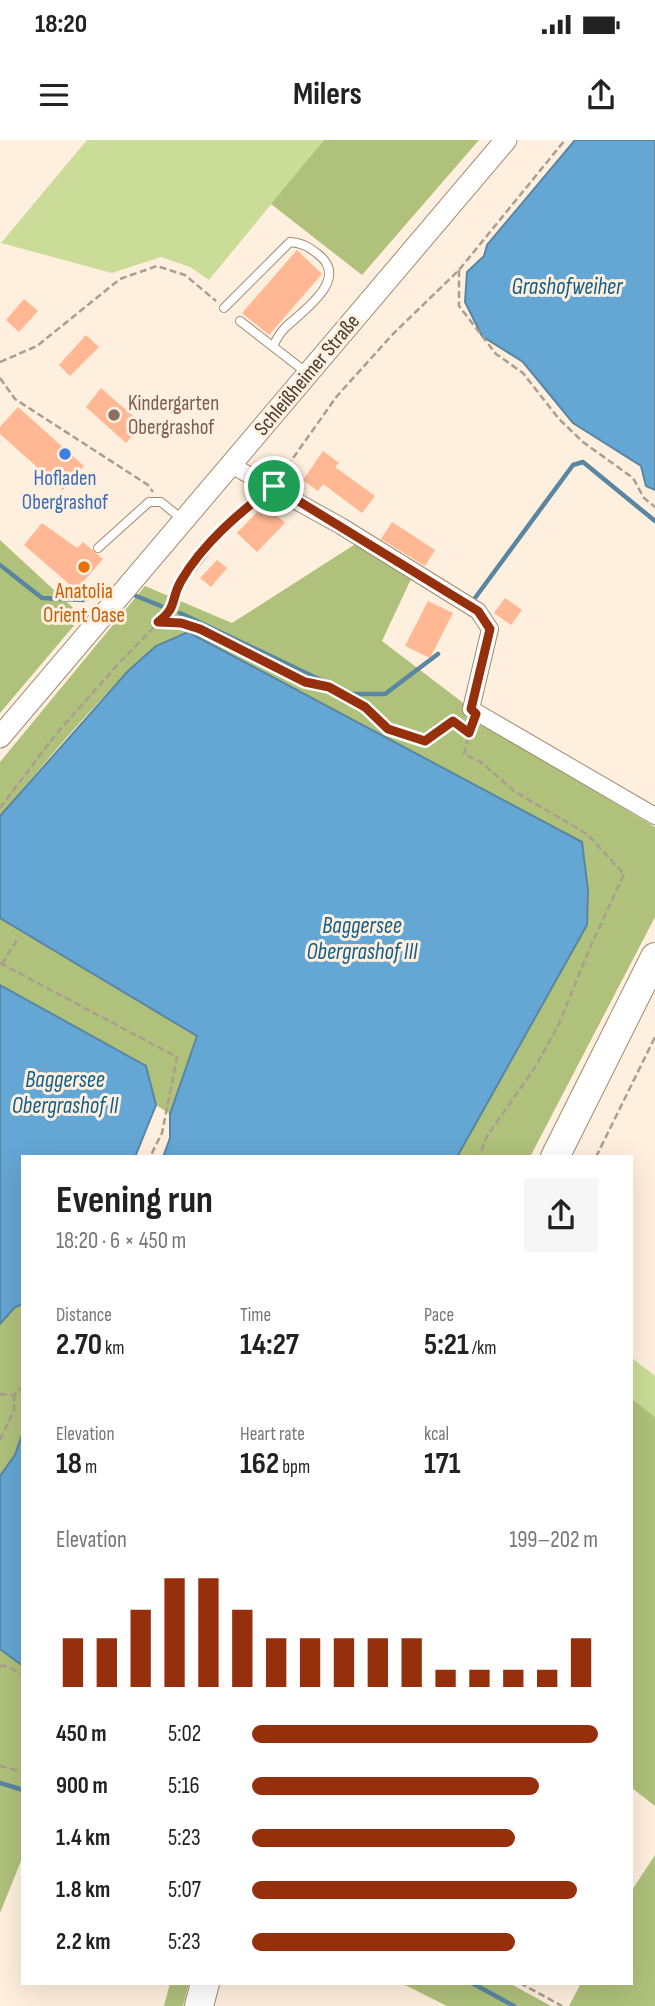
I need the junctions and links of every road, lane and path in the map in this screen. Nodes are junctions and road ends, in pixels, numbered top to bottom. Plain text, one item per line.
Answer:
1 (506, 140) edge
2 (565, 140) edge
3 (459, 270) junction
4 (224, 308) joint
5 (240, 321) dead end
6 (273, 346) junction
7 (0, 362) edge
8 (308, 374) junction
9 (0, 378) edge
10 (231, 466) junction
11 (274, 486) junction
12 (160, 502) junction
13 (655, 508) edge
14 (184, 521) junction
15 (98, 548) dead end
16 (170, 612) joint
17 (158, 622) junction
18 (473, 711) junction
19 (453, 721) junction
20 (469, 733) junction
21 (0, 737) edge
22 (0, 808) edge
23 (655, 816) edge
24 (19, 937) dead end
25 (655, 957) edge
26 (1, 964) edge
27 (655, 1037) edge
28 (151, 1155) edge
29 (480, 1155) edge
30 (556, 1155) edge
31 (597, 1155) edge
32 (21, 1388) edge
33 (0, 1394) edge
34 (14, 1395) junction
35 (0, 1440) edge
36 (0, 1666) edge
37 (21, 1674) edge
38 (0, 1766) edge
39 (21, 1771) edge
40 (204, 1985) edge
41 (524, 1985) edge
42 (199, 2006) edge
43 (562, 2006) edge

1 - 8 main road, Schleißheimer Straße
2 - 3 path
3 - 11 path
3 - 13 path
4 - 6 lane
4 - 7 path
5 - 6 lane
6 - 8 lane
8 - 10 main road, Schleißheimer Straße
9 - 12 path
10 - 11 street
10 - 14 main road, Schleißheimer Straße
11 - 16 lane
11 - 18 street
12 - 14 lane
12 - 15 lane
14 - 21 main road, Schleißheimer Straße
16 - 17 path
17 - 19 path
17 - 22 path
18 - 19 path
18 - 20 path
18 - 23 street
19 - 20 path
20 - 29 path
24 - 26 path
25 - 30 highway
26 - 28 path
27 - 31 path
32 - 34 path
33 - 34 path
34 - 35 path
36 - 37 path
38 - 39 path
40 - 42 highway
41 - 43 path

